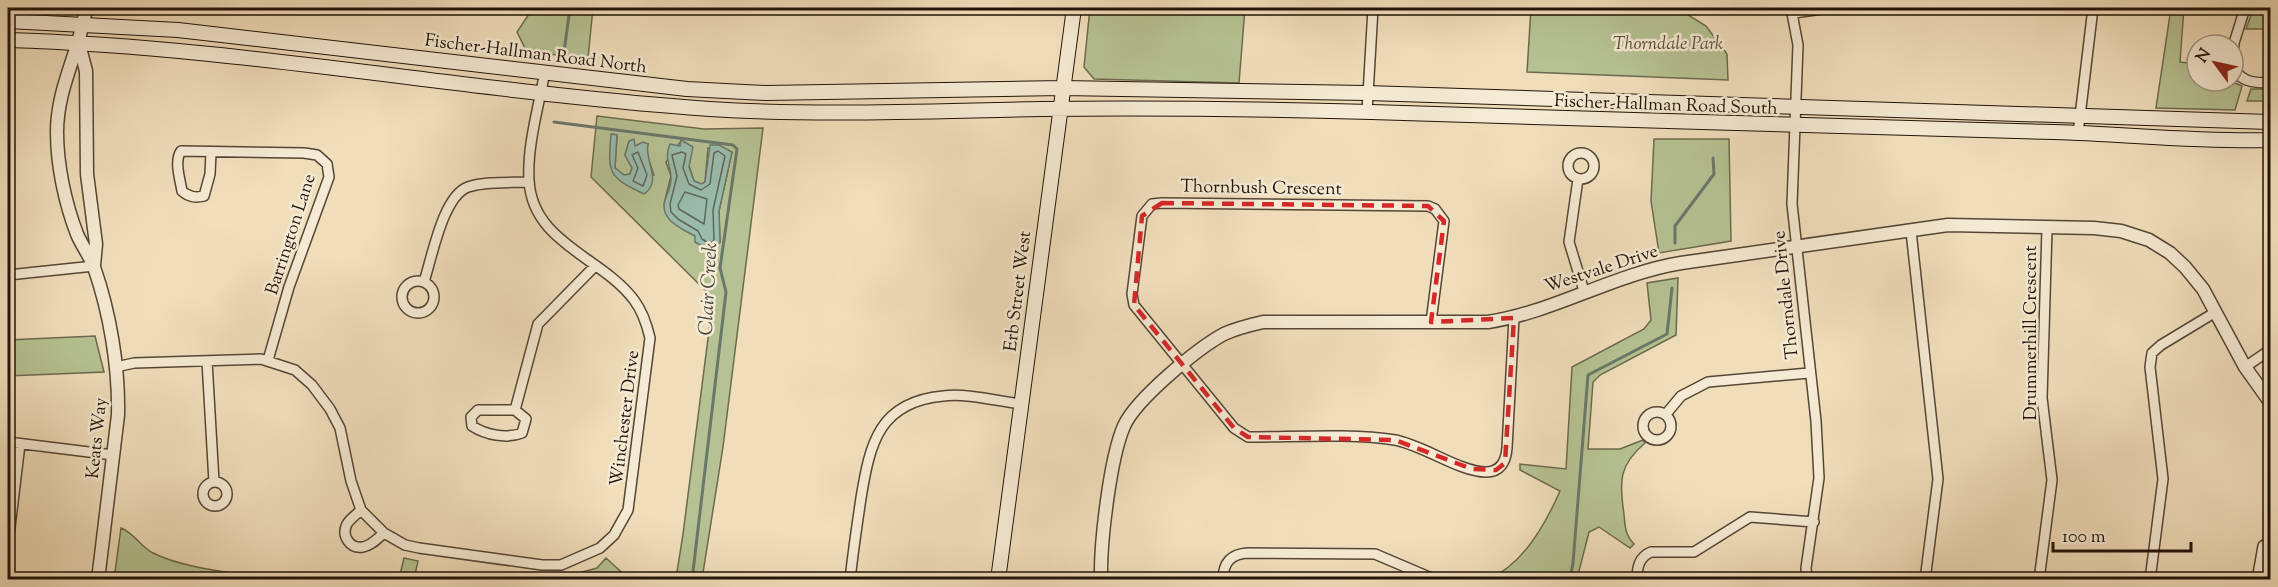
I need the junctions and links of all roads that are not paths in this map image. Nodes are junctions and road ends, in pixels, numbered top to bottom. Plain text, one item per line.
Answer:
1 (86, 8) edge
2 (1074, 8) edge
3 (1373, 8) edge
4 (1829, 8) edge
5 (2093, 8) edge
6 (2245, 8) edge
7 (1792, 10) edge
8 (8, 21) edge
9 (83, 23) junction
10 (2237, 33) edge
11 (8, 40) edge
12 (79, 43) junction
13 (544, 71) junction
14 (2245, 80) edge
15 (2271, 83) edge
16 (1062, 88) junction
17 (541, 92) junction
18 (1367, 93) junction
19 (1795, 106) junction
20 (1060, 109) junction
21 (1367, 112) junction
22 (2080, 117) junction
23 (2271, 122) edge
24 (1794, 127) junction
25 (2078, 133) junction
26 (2271, 140) edge
27 (211, 153) junction
28 (1578, 179) dead end
29 (529, 182) junction
30 (2047, 229) junction
31 (1911, 231) junction
32 (1796, 246) junction
33 (94, 266) junction
34 (595, 266) junction
35 (8, 275) edge
36 (424, 282) dead end
37 (1584, 291) junction
38 (2214, 313) junction
39 (1514, 318) junction
40 (1431, 322) junction
41 (2271, 350) edge
42 (268, 360) junction
43 (207, 361) junction
44 (1183, 365) junction
45 (116, 367) junction
46 (2245, 367) junction
47 (1809, 373) junction
48 (2271, 402) edge
49 (1021, 404) junction
50 (515, 410) junction
51 (1665, 414) dead end
52 (8, 442) edge
53 (20, 444) junction
54 (113, 455) junction
55 (214, 482) dead end
56 (361, 510) junction
57 (1814, 522) junction
58 (384, 533) junction
59 (2271, 541) edge
60 (8, 544) edge
61 (98, 579) edge
62 (850, 579) edge
63 (998, 579) edge
64 (1101, 579) edge
65 (1223, 579) edge
66 (1436, 579) edge
67 (1637, 579) edge
68 (1807, 579) edge
69 (1925, 579) edge
70 (2039, 579) edge
71 (2150, 579) edge
72 (2257, 579) edge

1 - 9 street, Keats Way
2 - 16 main road, Erb Street West
3 - 18 street
4 - 7 street
5 - 22 street
6 - 10 street
7 - 19 street, Thorndale Drive
8 - 9 main road, Fischer-Hallman Road North
9 - 12 street, Keats Way
9 - 13 main road, Fischer-Hallman Road North
11 - 12 main road, Fischer-Hallman Road North
12 - 17 main road, Fischer-Hallman Road North
12 - 33 street, Keats Way
12 - 33 street, Keats Way
13 - 16 main road, Fischer-Hallman Road North
13 - 17 street, Winchester Drive
14 - 15 street
16 - 18 main road, Fischer-Hallman Road South
16 - 20 main road, Erb Street West
17 - 20 main road, Fischer-Hallman Road North
17 - 29 street, Winchester Drive
18 - 19 main road, Fischer-Hallman Road South
18 - 21 street
19 - 22 main road, Fischer-Hallman Road South
19 - 24 street, Thorndale Drive
20 - 21 main road, Fischer-Hallman Road South
20 - 49 main road, Erb Street West
21 - 24 main road, Fischer-Hallman Road South
22 - 23 main road, Fischer-Hallman Road South
22 - 25 street
24 - 25 main road, Fischer-Hallman Road South
24 - 32 street, Thorndale Drive
25 - 26 main road, Fischer-Hallman Road South
27 - 27 street, Barrington Lane
27 - 42 street, Barrington Lane
28 - 37 street
29 - 34 street, Winchester Drive
29 - 36 street
30 - 31 street, Westvale Drive
30 - 38 street, Westvale Drive
30 - 70 street, Drummerhill Crescent
31 - 32 street, Westvale Drive
31 - 69 street
32 - 37 street, Westvale Drive
32 - 47 street, Thorndale Drive
33 - 35 street
33 - 45 street, Keats Way
34 - 50 street
34 - 58 street, Winchester Drive
37 - 39 street, Westvale Drive
38 - 46 street, Westvale Drive
38 - 71 street
39 - 40 street, Westvale Drive
39 - 44 street
40 - 44 street, Westvale Drive
40 - 44 street, Thornbush Crescent
41 - 46 street
42 - 43 street, Winchester Drive
42 - 56 street, Winchester Drive
43 - 45 street, Winchester Drive
43 - 55 street
44 - 64 street, Westvale Drive
45 - 54 street, Keats Way
46 - 48 street, Westvale Drive
47 - 51 street
47 - 57 street, Thorndale Drive
49 - 62 street
49 - 63 main road, Erb Street West
50 - 50 street
52 - 53 street
53 - 54 street
53 - 60 street
54 - 61 street, Keats Way
56 - 58 street, Winchester Drive
56 - 58 street
57 - 67 street
57 - 68 street, Thorndale Drive
59 - 72 street
65 - 66 street

